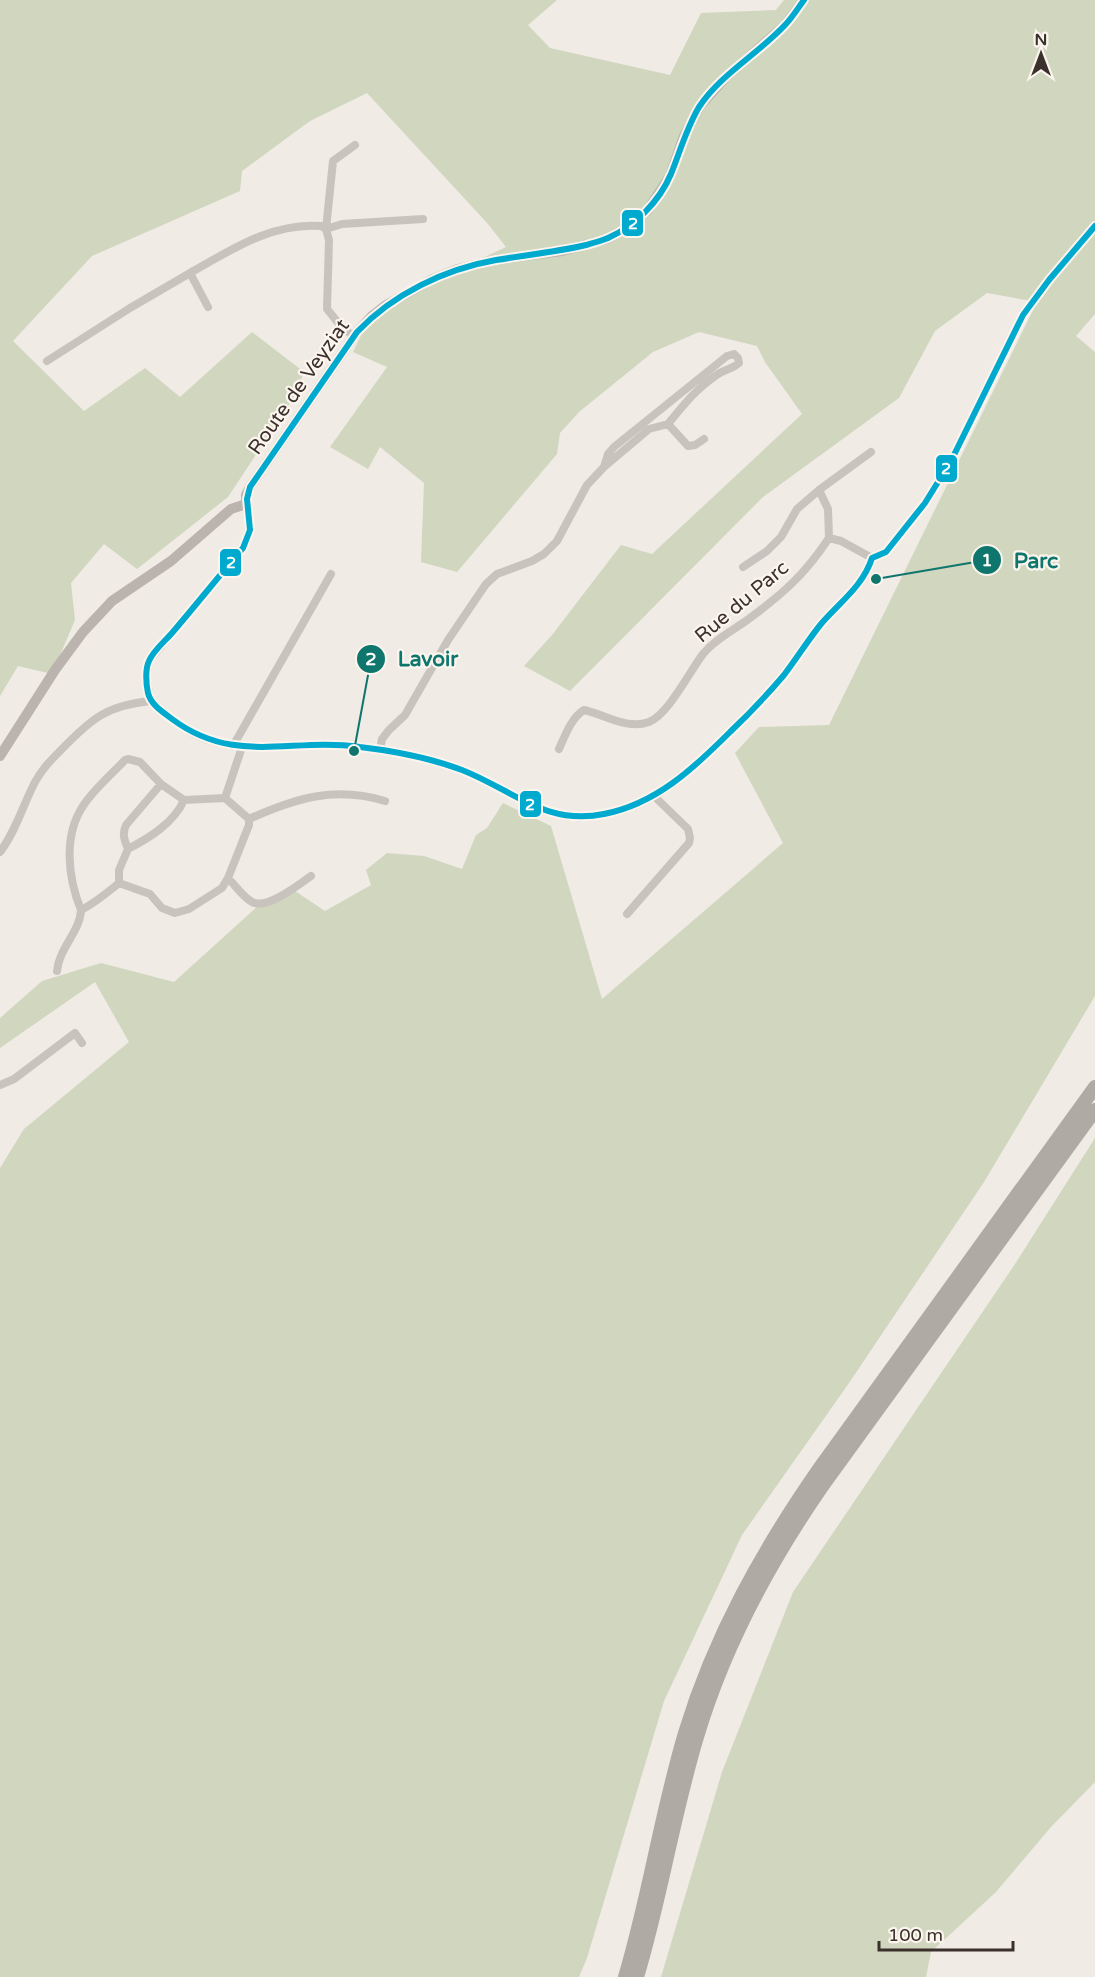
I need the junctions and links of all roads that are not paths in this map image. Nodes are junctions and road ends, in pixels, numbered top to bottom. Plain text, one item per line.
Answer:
1 (804, 0) edge
2 (355, 145) dead end
3 (423, 219) dead end
4 (1095, 226) edge
5 (326, 229) junction
6 (190, 273) junction
7 (208, 307) dead end
8 (354, 337) junction
9 (47, 361) dead end
10 (668, 424) junction
11 (704, 439) dead end
12 (871, 452) dead end
13 (604, 466) junction
14 (819, 490) junction
15 (246, 504) junction
16 (829, 538) junction
17 (872, 558) junction
18 (743, 567) dead end
19 (331, 574) dead end
20 (151, 701) junction
21 (238, 746) junction
22 (559, 749) dead end
23 (380, 750) junction
24 (0, 756) edge
25 (161, 784) junction
26 (655, 796) junction
27 (225, 798) junction
28 (184, 800) junction
29 (385, 801) dead end
30 (249, 819) junction
31 (128, 849) junction
32 (0, 852) edge
33 (311, 876) dead end
34 (228, 878) junction
35 (119, 883) junction
36 (81, 910) junction
37 (627, 914) dead end
38 (57, 971) dead end
39 (82, 1043) dead end
40 (0, 1085) edge
41 (1095, 1087) edge
42 (1095, 1110) edge
43 (625, 1977) edge
44 (638, 1977) edge

1 - 8 street, Route de Veyziat
2 - 5 street
3 - 5 street
4 - 17 street
5 - 6 street
5 - 8 street
6 - 7 street
6 - 9 street
8 - 15 street, Route de Veyziat
10 - 11 street
10 - 13 street
10 - 13 street
12 - 14 street
13 - 23 street
14 - 16 street
14 - 18 street
15 - 20 street
15 - 24 street
16 - 17 street
16 - 22 street, Rue du Parc
17 - 26 street
19 - 21 street
20 - 21 street
20 - 32 street
21 - 23 street
21 - 27 street
23 - 26 street
25 - 28 street
25 - 31 street
25 - 36 street
26 - 37 street
27 - 28 street
27 - 30 street
28 - 31 street
29 - 30 street
30 - 34 street
31 - 35 street
33 - 34 street
34 - 35 street
35 - 36 street
36 - 38 street
39 - 40 street
41 - 43 highway
42 - 44 highway

